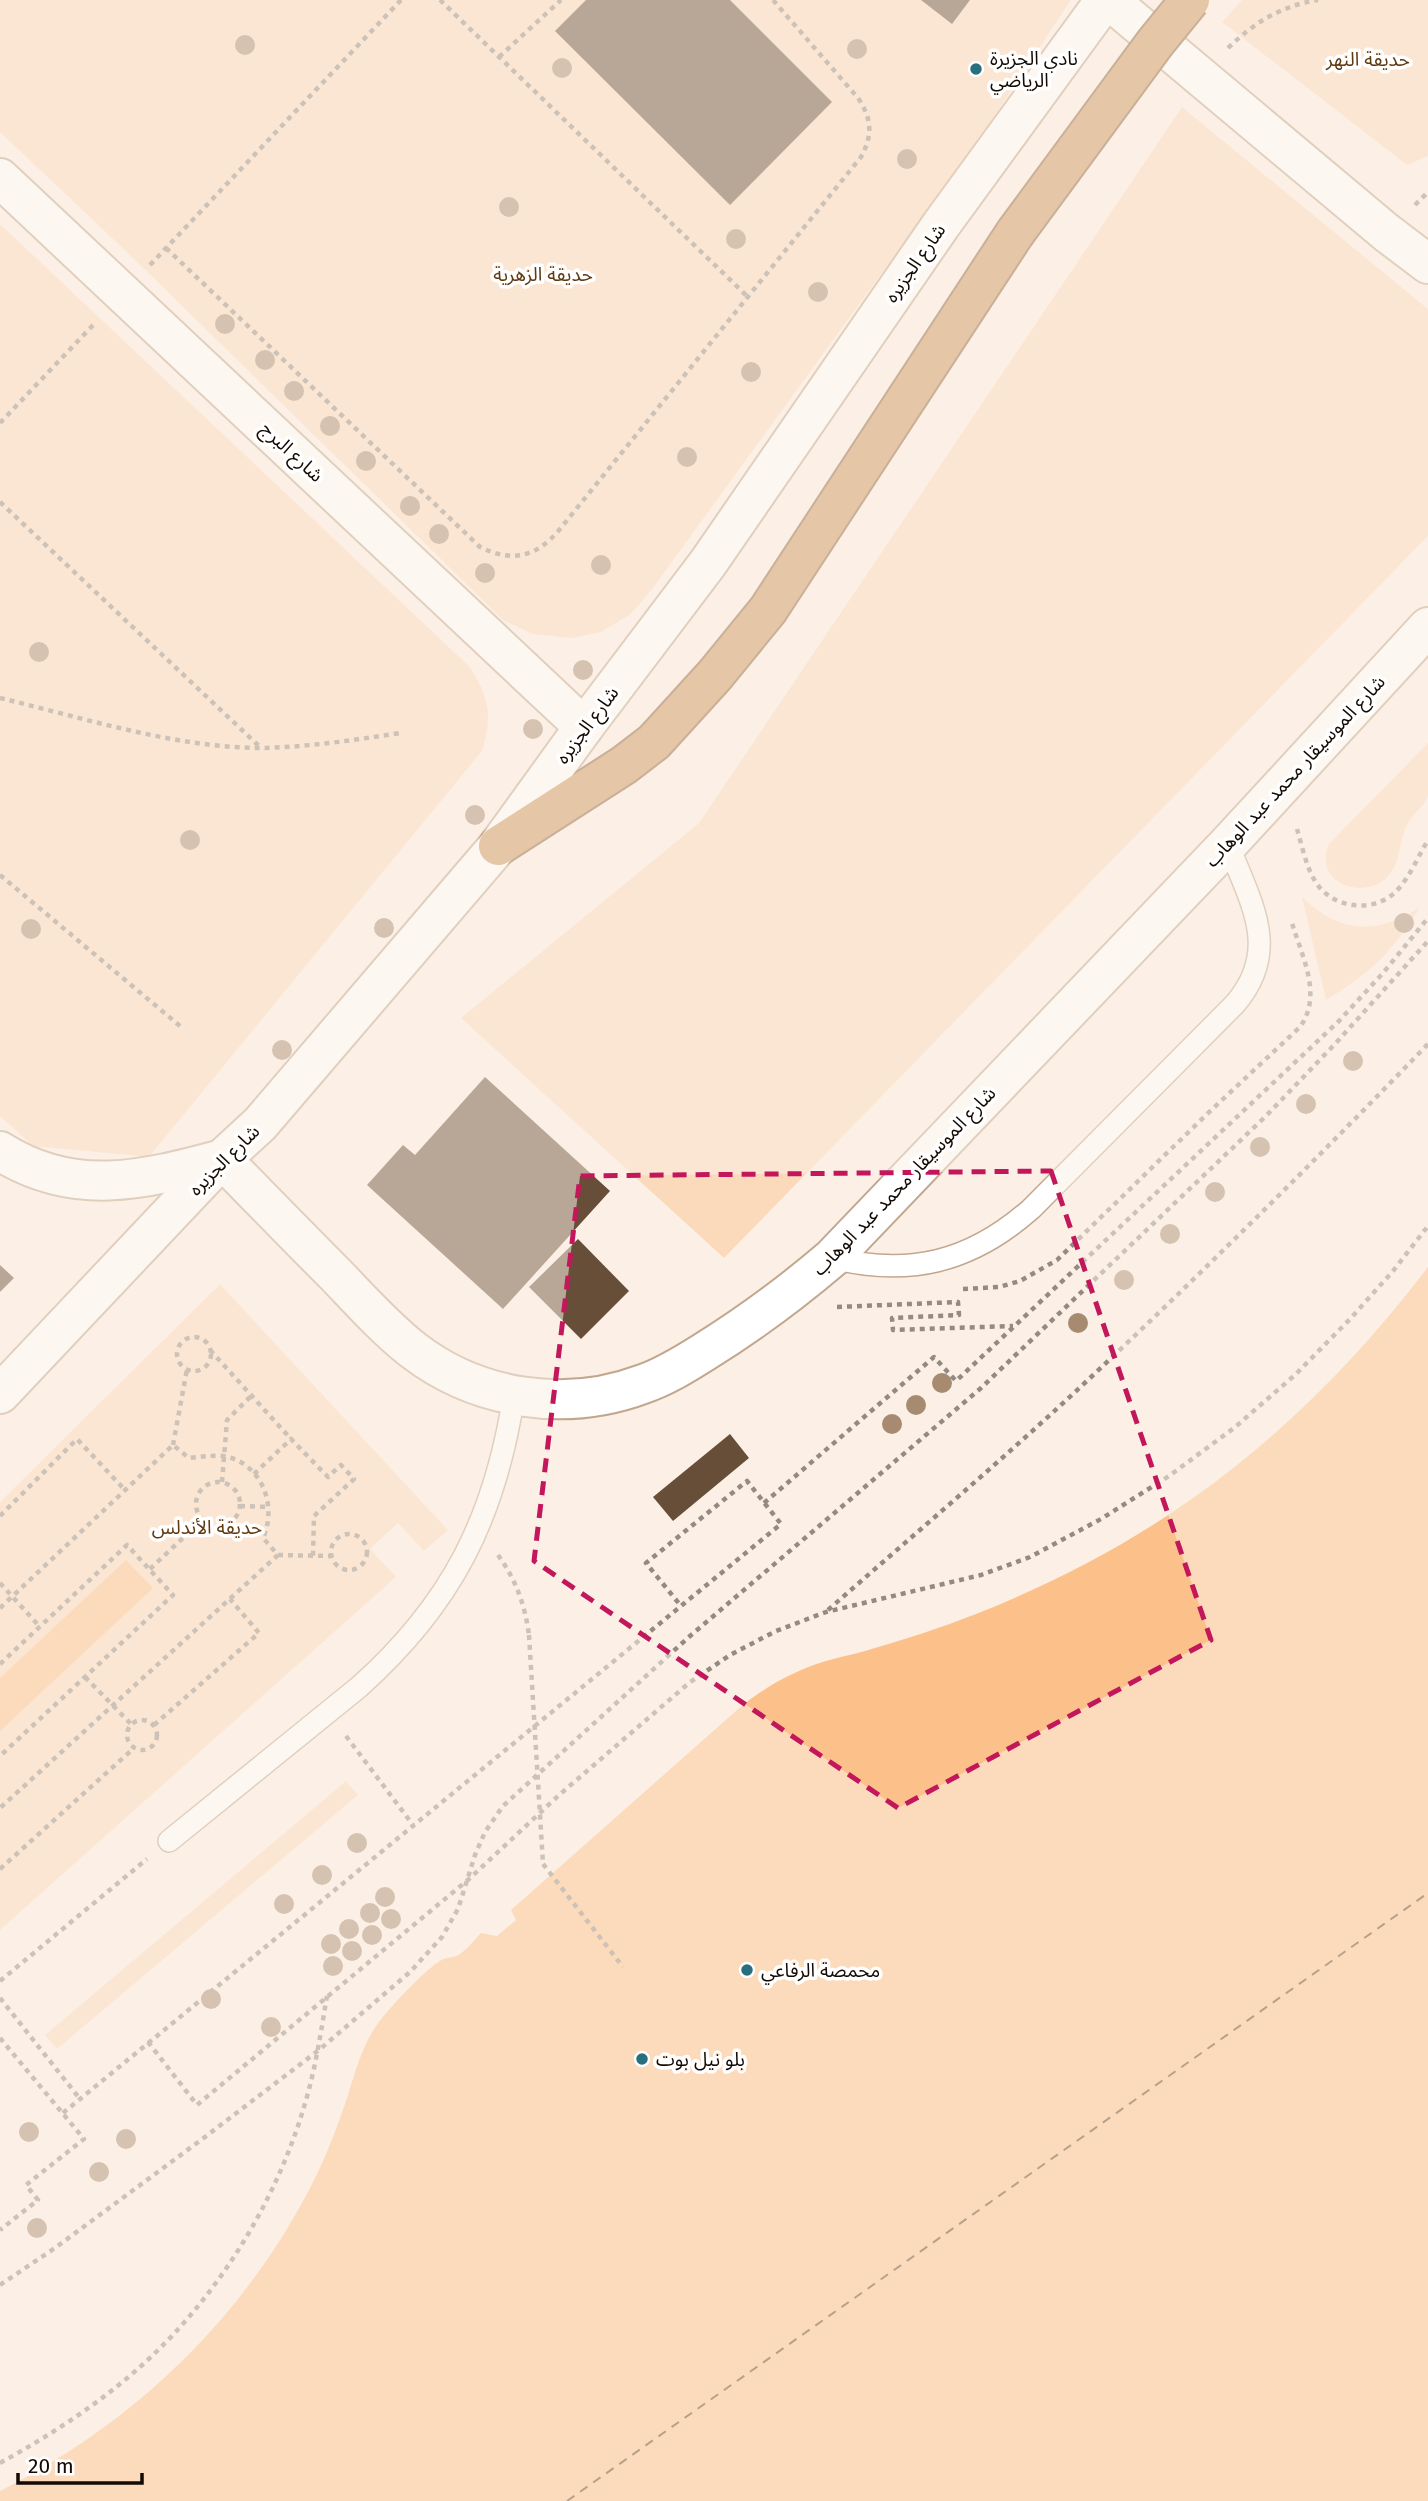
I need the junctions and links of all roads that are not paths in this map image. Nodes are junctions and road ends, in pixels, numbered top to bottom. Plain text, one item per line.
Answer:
1 (1107, 0) edge
2 (1190, 0) edge
3 (0, 178) edge
4 (1428, 264) edge
5 (1428, 627) edge
6 (584, 727) junction
7 (1228, 844) junction
8 (498, 846) junction
9 (0, 1151) edge
10 (222, 1159) junction
11 (832, 1258) junction
12 (0, 1394) edge
13 (514, 1395) junction
14 (169, 1841) road end

1 - 4 street
1 - 6 street, شارع الجزيره
2 - 8 highway, bridge
3 - 6 street, شارع البرج
5 - 7 street, شارع الموسيقار محمد عبد الوهاب
6 - 8 street, شارع الجزيره
7 - 11 street, شارع الموسيقار محمد عبد الوهاب
7 - 11 lane
8 - 10 street, شارع الجزيره
9 - 10 street
10 - 12 street, شارع الجزيره
10 - 13 street, شارع الموسيقار محمد عبد الوهاب
11 - 13 street, شارع الموسيقار محمد عبد الوهاب
13 - 14 lane

